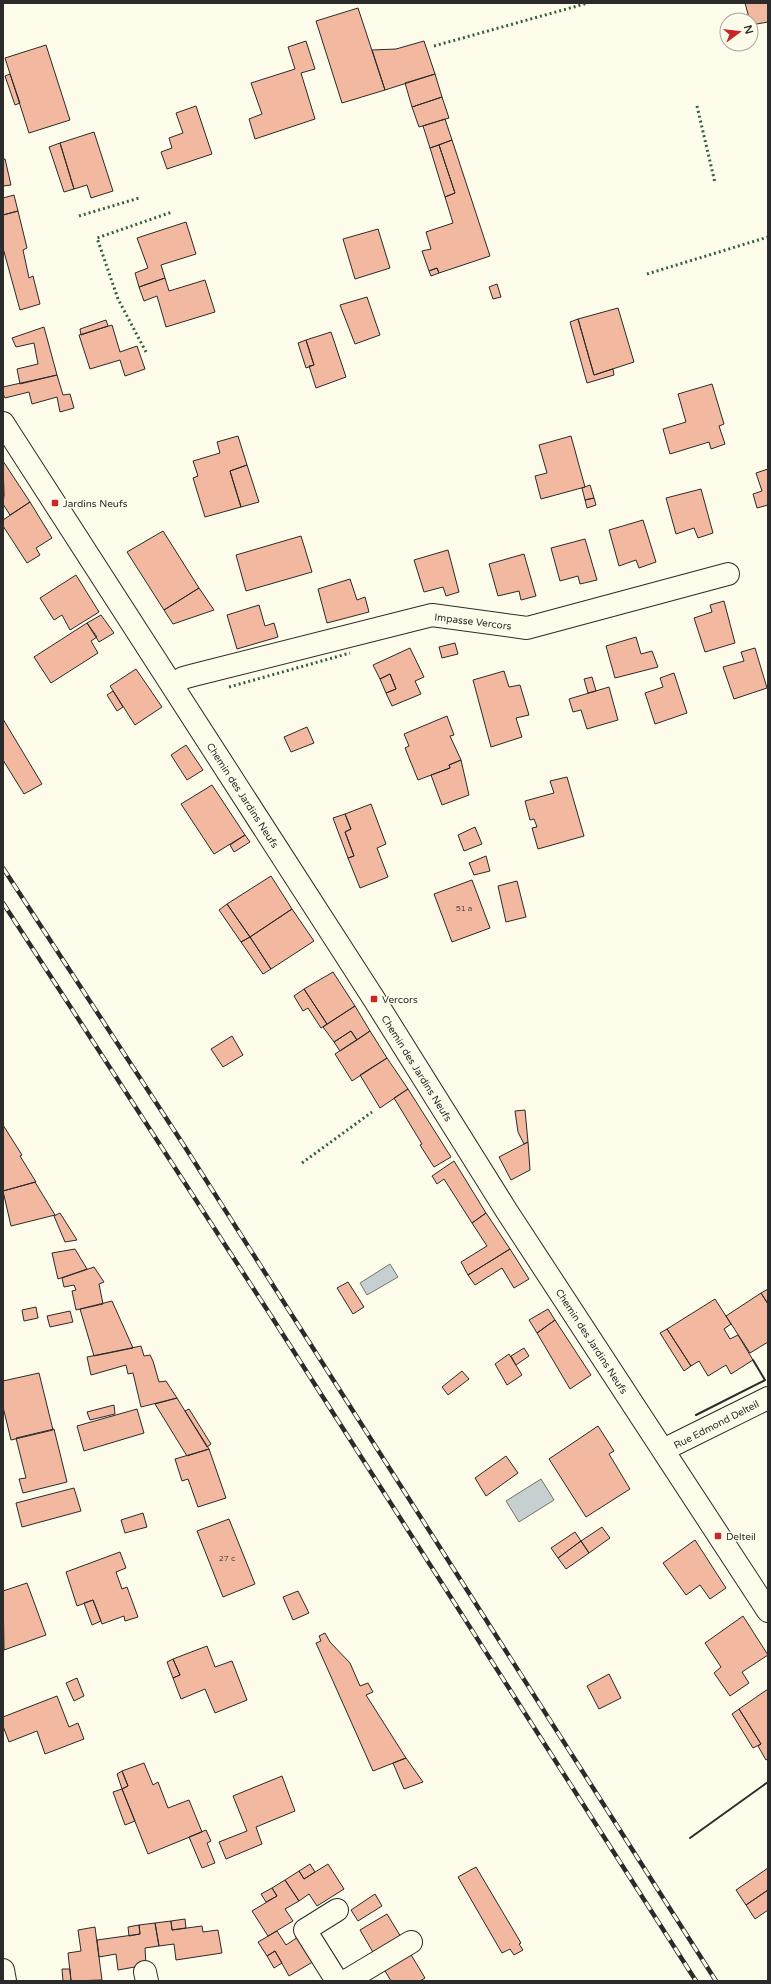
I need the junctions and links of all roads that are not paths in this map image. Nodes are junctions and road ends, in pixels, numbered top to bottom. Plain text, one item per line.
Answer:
1 (3, 423) edge
2 (728, 574) dead end
3 (173, 685) junction
4 (768, 1398) edge
5 (663, 1450) junction
6 (768, 1611) edge
7 (337, 1910) dead end
8 (411, 1942) dead end
9 (3, 1970) edge
10 (5, 1981) edge
11 (337, 1981) edge
12 (346, 1981) edge

1 - 3 street, Chemin des Jardins Neufs
2 - 3 street, Impasse Vercors
3 - 5 street, Chemin des Jardins Neufs
4 - 5 street, Rue Edmond Delteil
5 - 6 street, Chemin des Jardins Neufs
7 - 11 street
8 - 12 street
9 - 10 street

